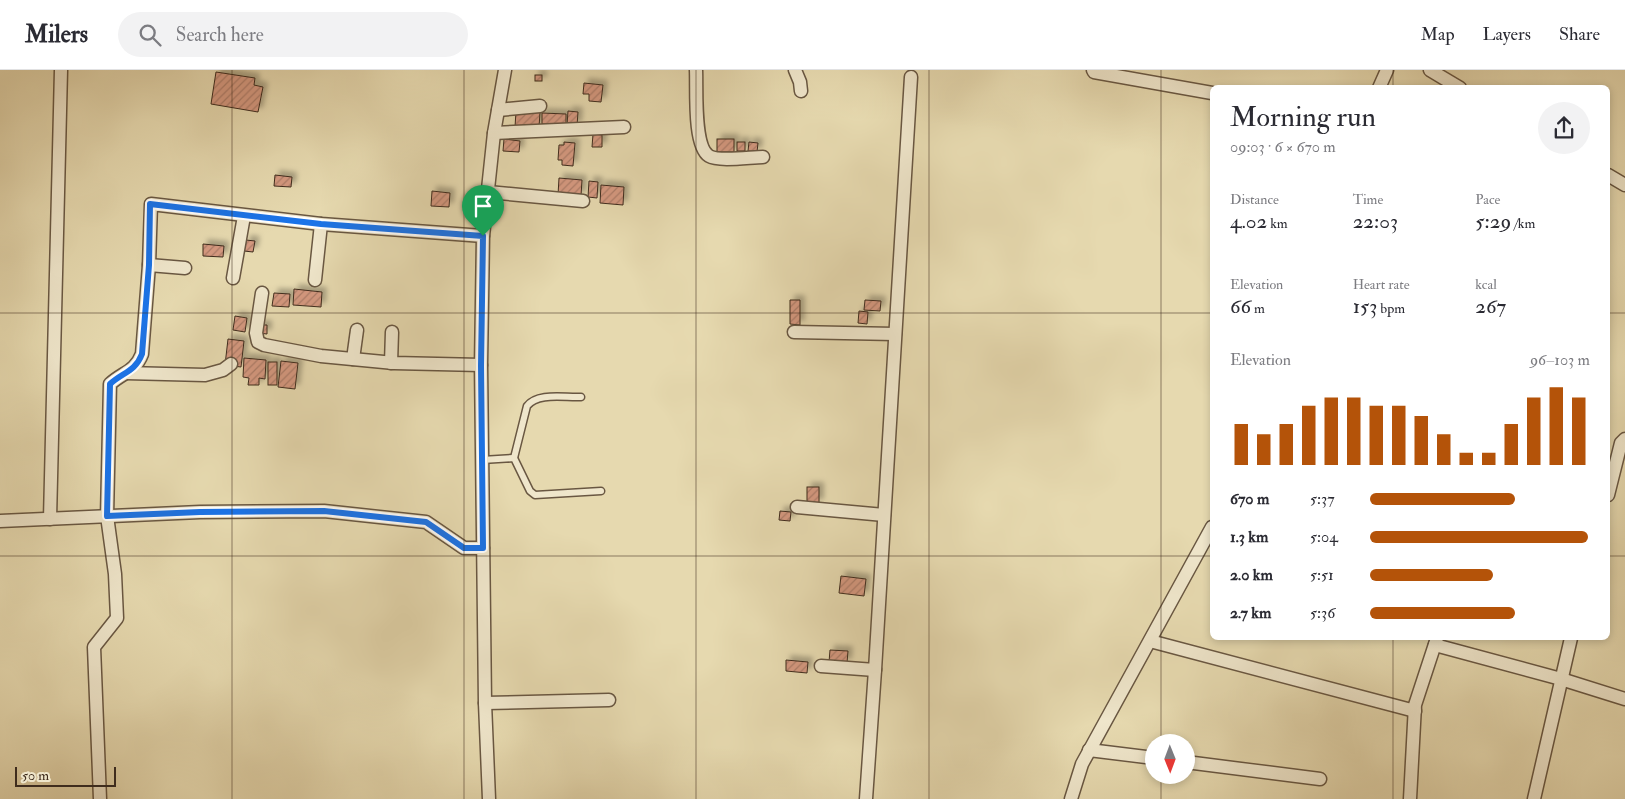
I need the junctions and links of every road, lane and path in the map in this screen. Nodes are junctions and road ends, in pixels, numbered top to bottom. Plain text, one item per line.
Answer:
1 (61, 70) edge
2 (505, 70) edge
3 (696, 70) edge
4 (795, 70) edge
5 (1093, 70) edge
6 (1387, 70) edge
7 (1430, 70) edge
8 (911, 77) dead end
9 (1380, 85) edge
10 (1455, 85) edge
11 (801, 91) dead end
12 (1210, 92) edge
13 (540, 106) dead end
14 (498, 110) junction
15 (624, 128) dead end
16 (494, 133) junction
17 (763, 157) dead end
18 (1610, 176) edge
19 (1625, 185) edge
20 (488, 192) junction
21 (583, 201) dead end
22 (244, 216) junction
23 (321, 224) junction
24 (483, 236) junction
25 (149, 265) junction
26 (186, 268) dead end
27 (233, 278) dead end
28 (315, 280) dead end
29 (262, 293) dead end
30 (357, 330) dead end
31 (392, 332) dead end
32 (794, 332) dead end
33 (895, 334) junction
34 (353, 359) junction
35 (391, 362) junction
36 (231, 364) dead end
37 (481, 366) junction
38 (126, 372) junction
39 (581, 397) dead end
40 (1625, 440) edge
41 (514, 458) junction
42 (482, 460) junction
43 (1610, 487) edge
44 (601, 491) dead end
45 (797, 507) dead end
46 (884, 515) junction
47 (107, 516) junction
48 (50, 519) junction
49 (0, 521) edge
50 (1210, 531) edge
51 (483, 548) junction
52 (1571, 640) edge
53 (1150, 641) junction
54 (1436, 641) edge
55 (821, 666) dead end
56 (875, 670) junction
57 (1561, 679) junction
58 (1625, 699) edge
59 (608, 700) dead end
60 (485, 703) junction
61 (1415, 711) junction
62 (1089, 750) junction
63 (1145, 757) edge
64 (1195, 763) edge
65 (1320, 779) dead end
66 (100, 799) edge
67 (489, 799) edge
68 (866, 799) edge
69 (1071, 799) edge
70 (1410, 799) edge
71 (1534, 799) edge

1 - 48 street
2 - 14 street
3 - 17 street
4 - 11 street
5 - 12 street
6 - 9 street
7 - 10 street
8 - 33 street
13 - 14 street
14 - 16 street
15 - 16 street
16 - 20 street
18 - 19 street
20 - 21 street
20 - 24 street
22 - 23 street
22 - 25 street
22 - 27 street
23 - 24 street
23 - 28 street
24 - 37 street
25 - 26 street
25 - 38 street
29 - 34 street
30 - 34 street
31 - 35 street
32 - 33 street
33 - 46 street
34 - 35 street
35 - 37 street
36 - 38 street
37 - 42 street
38 - 47 street
39 - 41 lane
40 - 43 street
41 - 42 lane
41 - 44 lane
42 - 51 street
45 - 46 street
46 - 56 street
47 - 48 street
47 - 51 street
47 - 66 street
48 - 49 street
50 - 53 street
51 - 60 street
52 - 57 street
53 - 61 street
53 - 62 street
54 - 57 street
54 - 61 street
55 - 56 street
56 - 68 street
57 - 58 street
57 - 71 street
59 - 60 street
60 - 67 street
61 - 70 street
62 - 63 street
62 - 69 street
64 - 65 street

